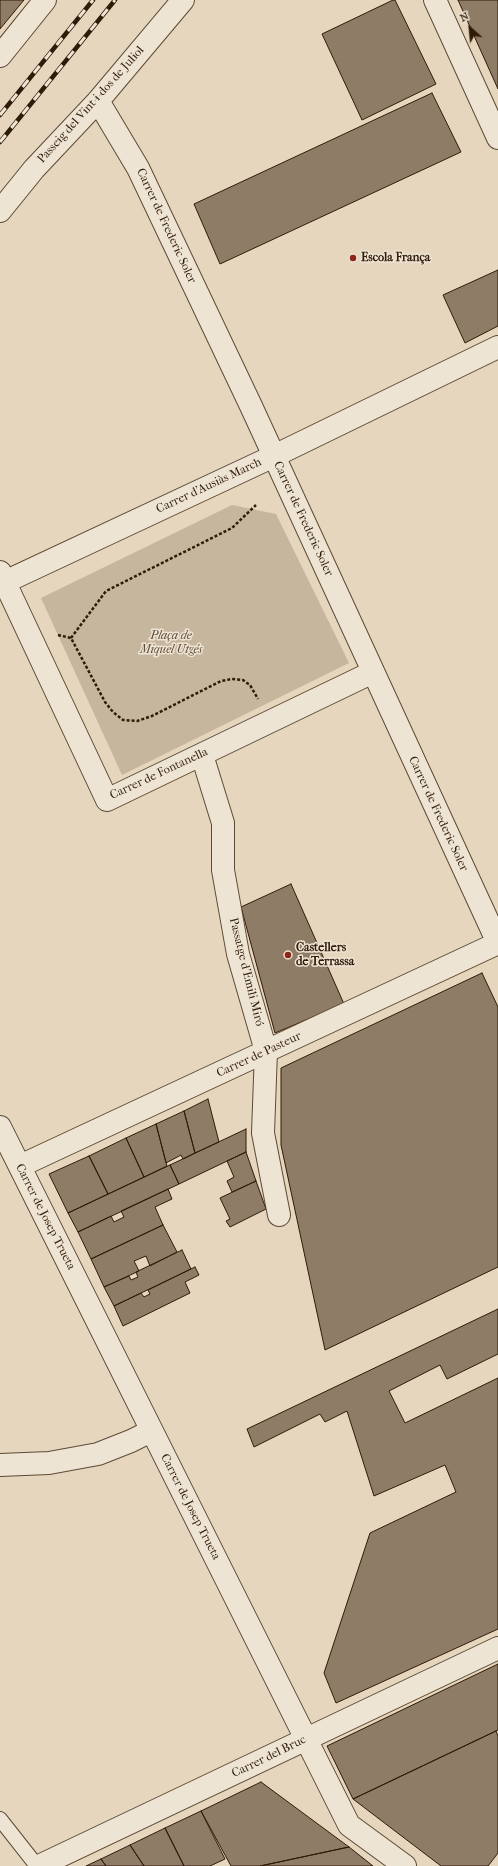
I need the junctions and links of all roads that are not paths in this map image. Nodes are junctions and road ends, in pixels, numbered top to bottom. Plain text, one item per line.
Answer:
1 (45, 0) edge
2 (183, 0) edge
3 (435, 0) edge
4 (0, 56) edge
5 (98, 101) junction
6 (498, 138) edge
7 (0, 211) edge
8 (498, 347) edge
9 (274, 456) junction
10 (2, 577) edge
11 (373, 672) junction
12 (202, 755) junction
13 (498, 943) edge
14 (266, 1051) junction
15 (0, 1128) edge
16 (20, 1166) junction
17 (279, 1215) dead end
18 (151, 1431) junction
19 (0, 1465) edge
20 (498, 1648) edge
21 (306, 1739) junction
22 (0, 1819) edge
23 (38, 1866) edge
24 (405, 1866) edge

1 - 4 street
2 - 5 street, Passeig del Vint-i-dos de Juliol
3 - 6 street
5 - 7 street, Passeig del Vint-i-dos de Juliol
5 - 9 street, Carrer de Frederic Soler
8 - 9 street, Carrer d'Ausiàs March
9 - 10 street, Carrer d'Ausiàs March
9 - 11 street, Carrer de Frederic Soler
10 - 12 street, Carrer de Fontanella
11 - 12 street, Carrer de Fontanella
11 - 13 street, Carrer de Frederic Soler
12 - 14 street, Passatge d'Emili Miró
13 - 14 street, Carrer de Pasteur
14 - 16 street, Carrer de Pasteur
14 - 17 street, Passatge d'Emili Miró
15 - 16 street, Carrer de Josep Trueta
16 - 18 street, Carrer de Josep Trueta
18 - 19 street
18 - 21 street, Carrer de Josep Trueta
20 - 21 street, Carrer del Bruc
21 - 23 street, Carrer del Bruc
21 - 24 street, Carrer de Josep Trueta
22 - 23 lane

